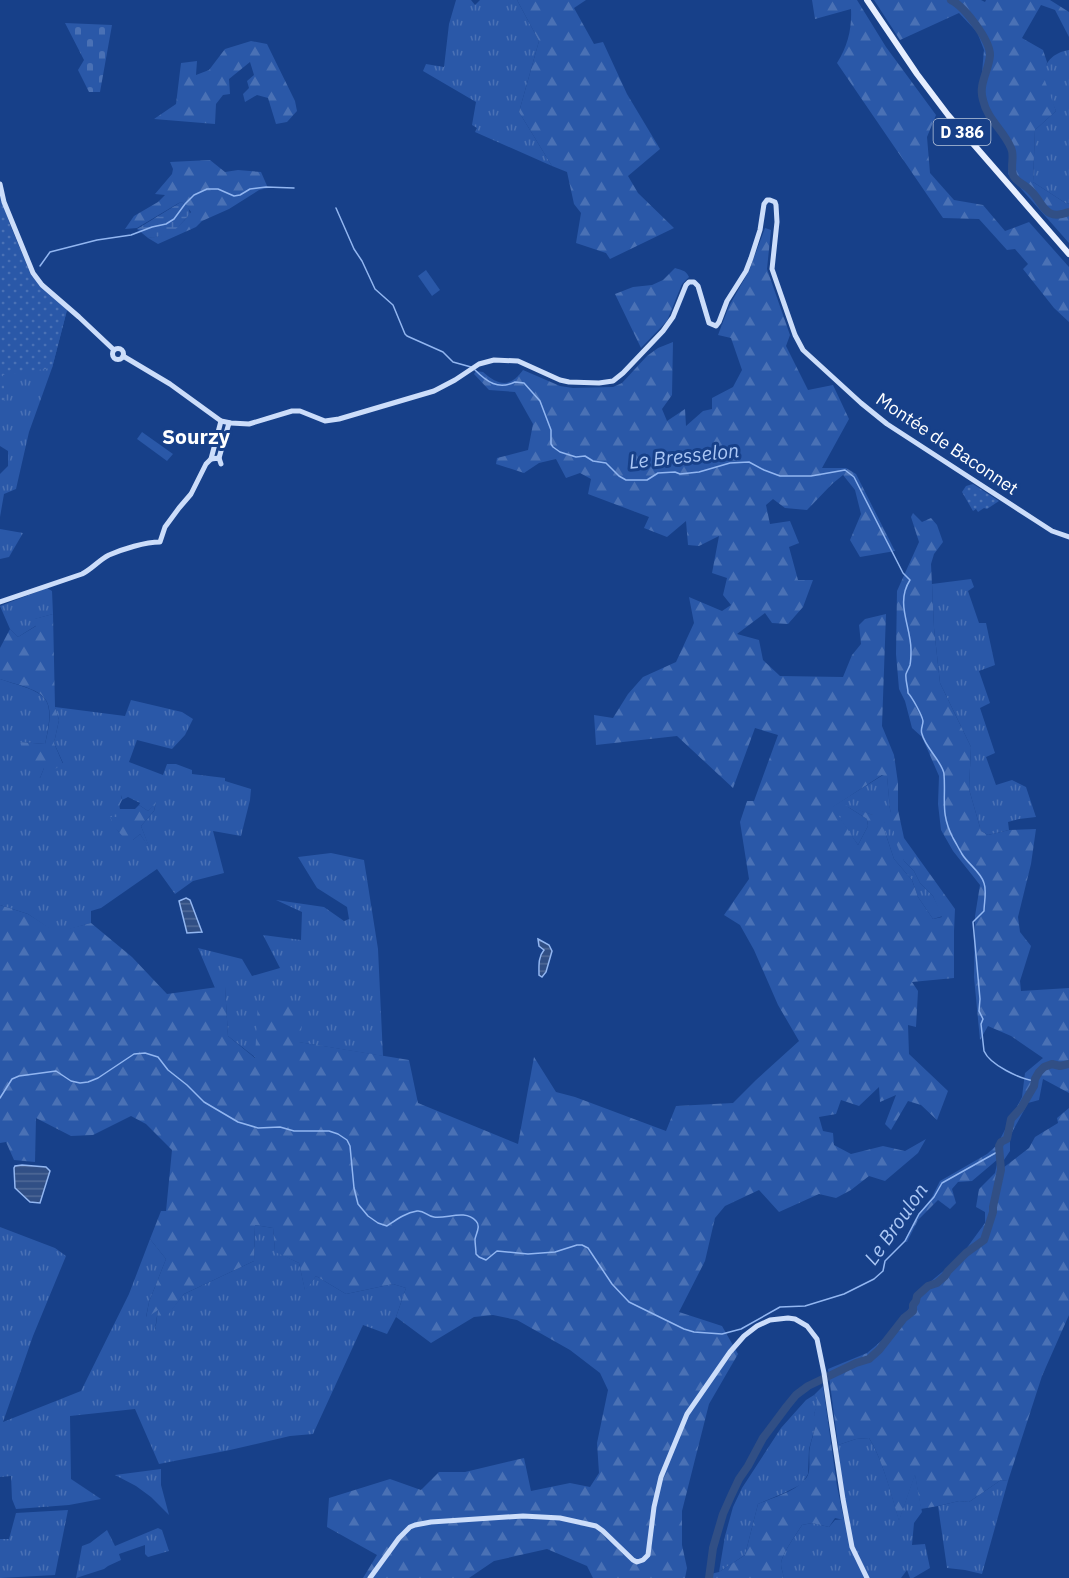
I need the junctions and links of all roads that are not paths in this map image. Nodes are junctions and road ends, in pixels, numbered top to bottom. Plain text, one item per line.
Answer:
1 (867, 0) edge
2 (0, 184) edge
3 (1069, 254) edge
4 (221, 421) junction
5 (229, 423) junction
6 (211, 459) junction
7 (1069, 537) edge
8 (0, 602) edge
9 (370, 1578) edge
10 (867, 1578) edge

1 - 3 main road, D 386
2 - 4 street
4 - 5 street
4 - 6 street
5 - 6 street
5 - 7 street, Montée de Baconnet
6 - 8 street
9 - 10 street

